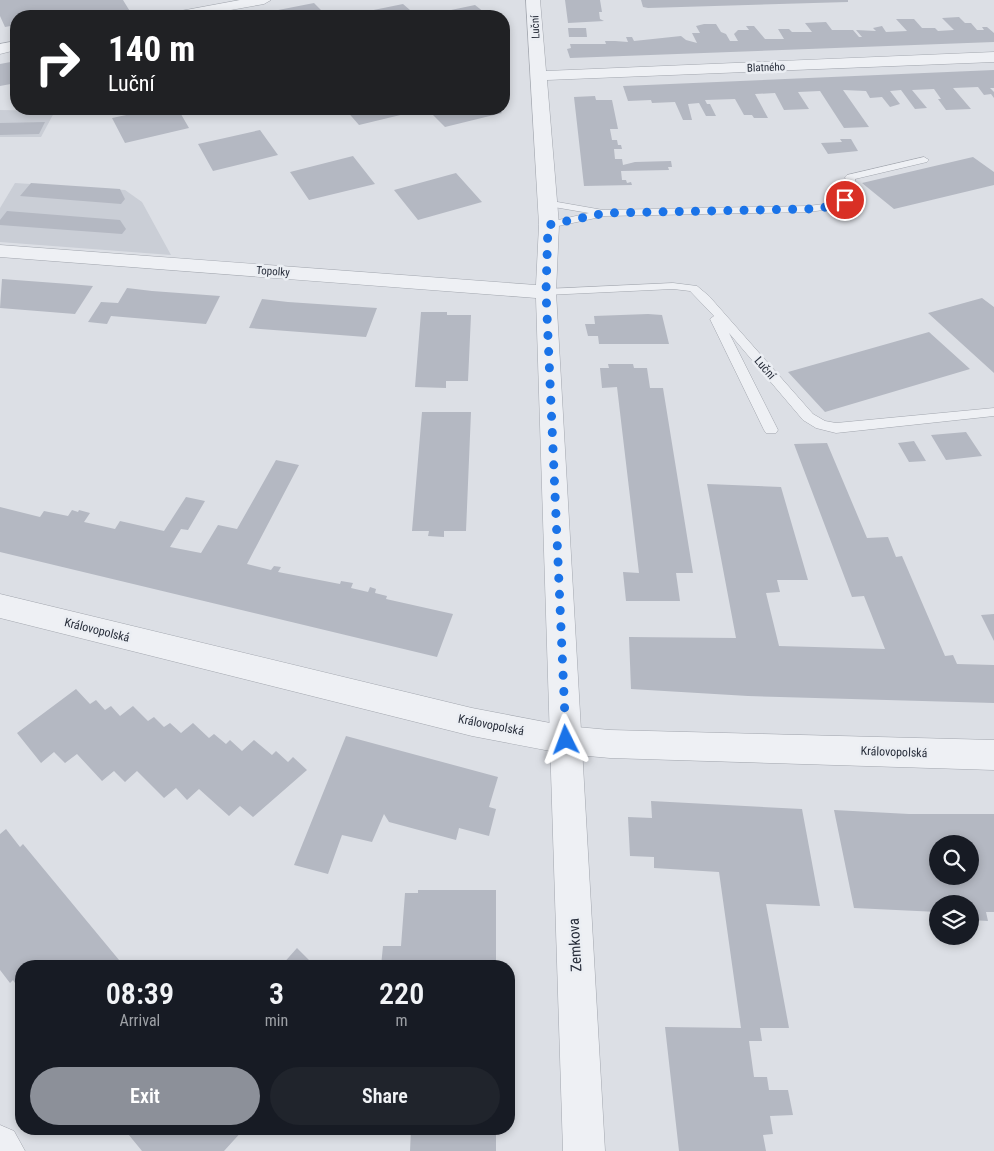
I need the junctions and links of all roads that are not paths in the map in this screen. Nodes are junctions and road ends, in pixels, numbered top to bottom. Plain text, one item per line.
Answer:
1 (264, 0) edge
2 (533, 0) edge
3 (236, 2) edge
4 (201, 10) edge
5 (994, 57) edge
6 (538, 76) junction
7 (924, 160) dead end
8 (546, 203) junction
9 (605, 213) junction
10 (548, 225) junction
11 (0, 251) edge
12 (546, 292) junction
13 (705, 298) junction
14 (994, 412) edge
15 (771, 430) dead end
16 (0, 606) edge
17 (566, 740) junction
18 (994, 755) edge
19 (0, 1146) edge
20 (4, 1151) edge
21 (584, 1151) edge

1 - 3 street
2 - 6 street, Luční
3 - 4 street
5 - 6 street, Blatného
6 - 8 street, Luční
7 - 9 lane
8 - 9 lane
8 - 10 street, Luční
9 - 10 lane
10 - 12 street, Luční
11 - 12 street, Topolky
12 - 13 lane, Luční
12 - 17 street, Luční
13 - 14 lane, Luční
13 - 15 lane
16 - 17 street, Královopolská
17 - 18 street, Královopolská
17 - 21 street, Zemkova
19 - 20 street

